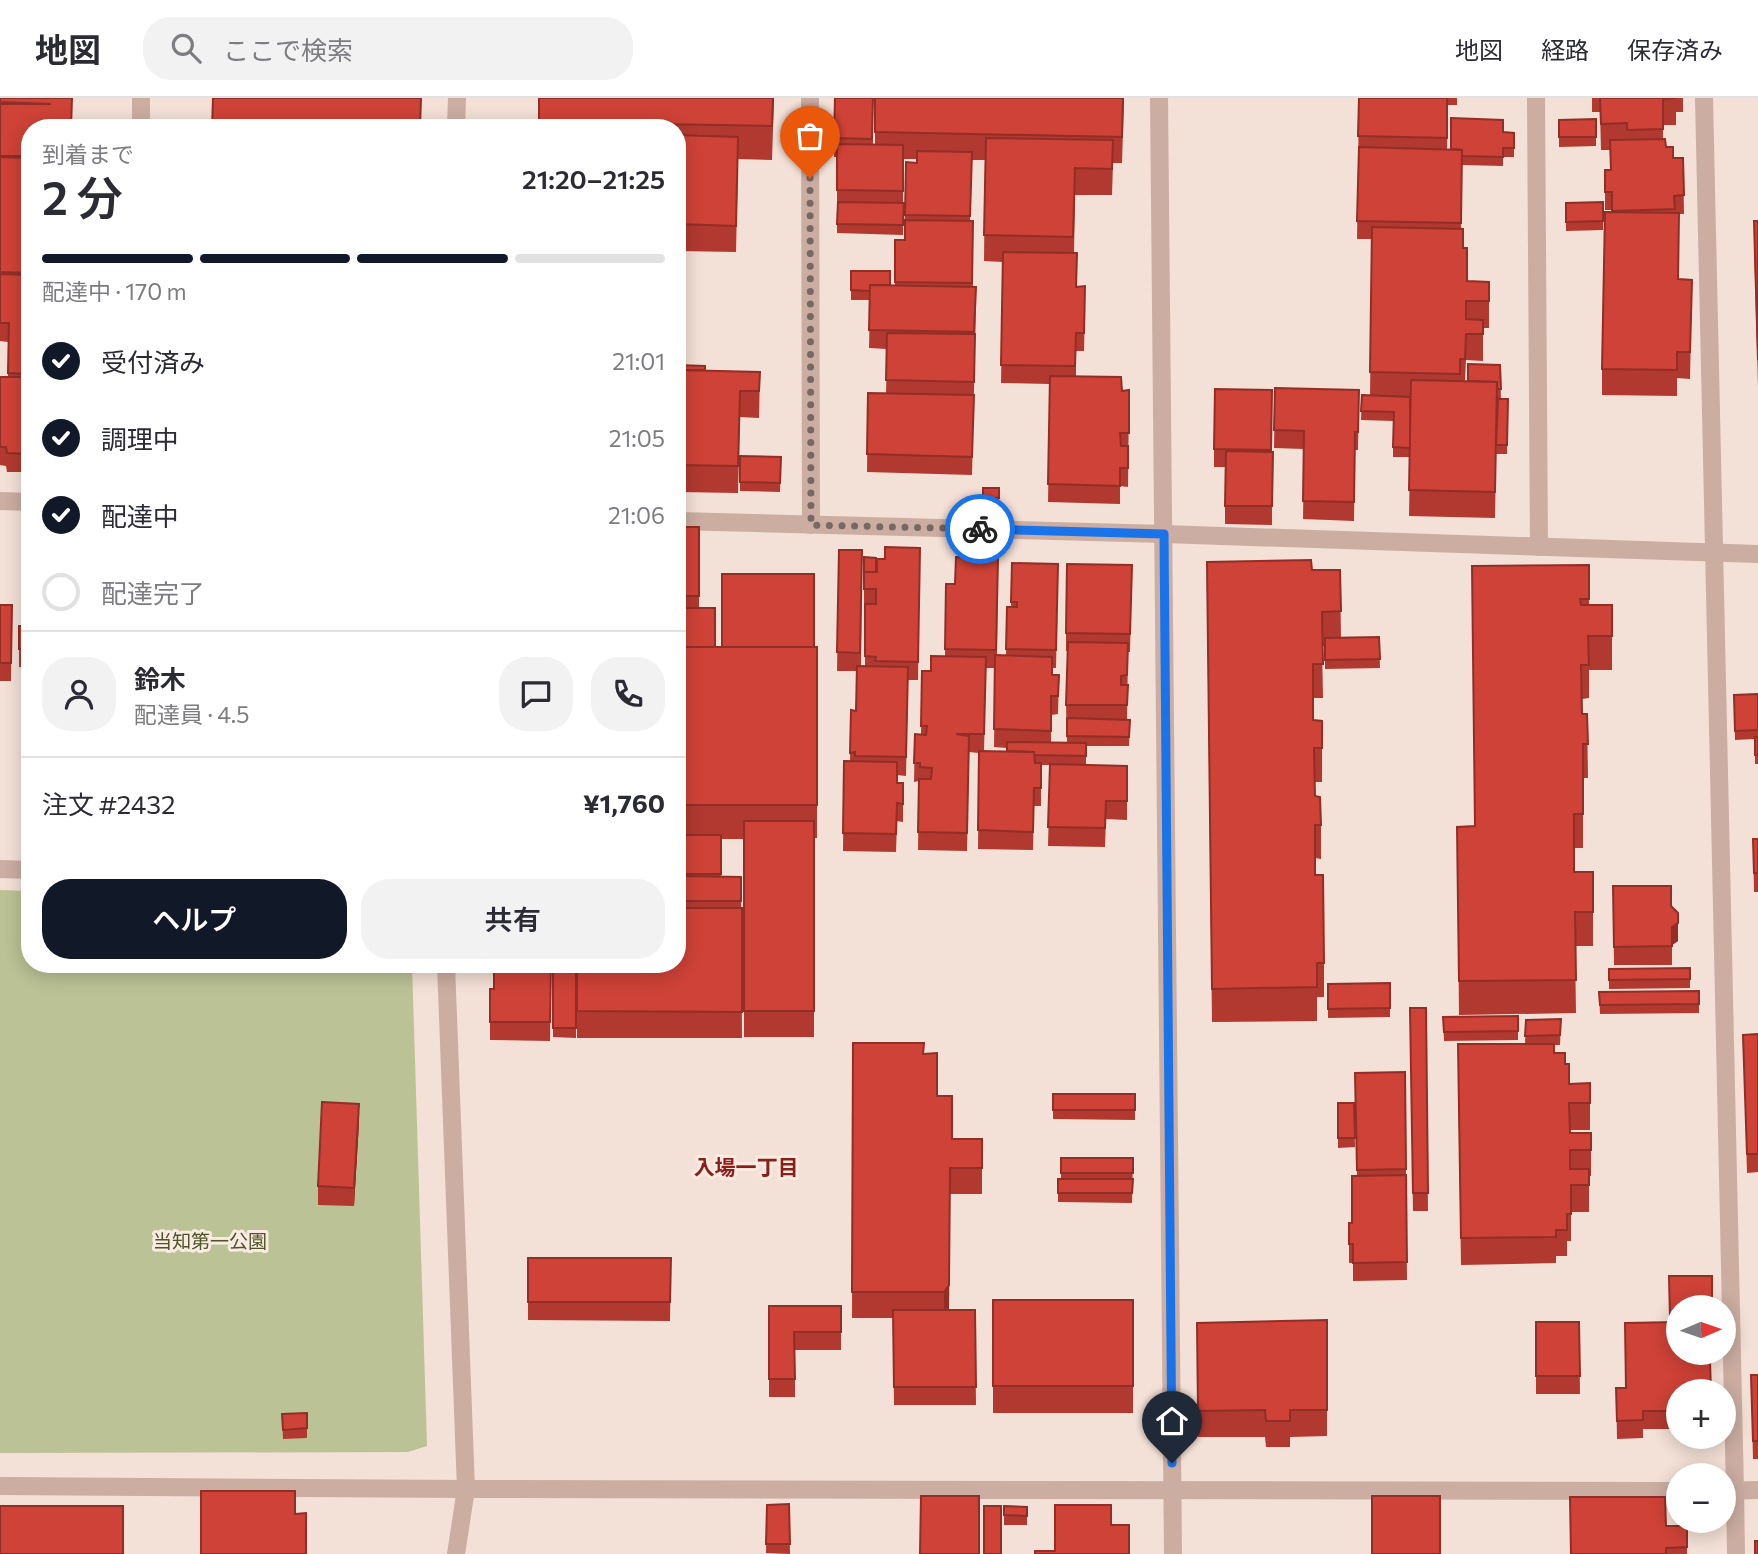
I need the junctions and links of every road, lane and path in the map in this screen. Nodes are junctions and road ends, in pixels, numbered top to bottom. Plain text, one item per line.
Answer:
1 (141, 98) edge
2 (457, 98) edge
3 (810, 98) edge
4 (1159, 98) edge
5 (1536, 98) edge
6 (1704, 98) edge
7 (141, 119) edge
8 (456, 119) edge
9 (0, 501) edge
10 (21, 502) edge
11 (686, 522) edge
12 (811, 525) junction
13 (1164, 534) junction
14 (1539, 547) junction
15 (1715, 552) junction
16 (1758, 554) edge
17 (0, 869) edge
18 (21, 870) edge
19 (446, 973) edge
20 (1730, 1463) edge
21 (0, 1486) edge
22 (466, 1489) junction
23 (1172, 1490) junction
24 (1666, 1490) edge
25 (1736, 1490) edge
26 (1758, 1490) edge
27 (1734, 1533) edge
28 (456, 1554) edge
29 (1173, 1554) edge
30 (1736, 1554) edge

1 - 7 street
2 - 8 street
3 - 12 street
4 - 13 street
5 - 14 street
6 - 15 street
9 - 10 street
11 - 12 street
12 - 13 street
13 - 14 street
13 - 23 street
14 - 15 street
15 - 16 street
15 - 20 street
17 - 18 street
19 - 22 street
21 - 22 street
22 - 23 street
22 - 28 street
23 - 24 street
23 - 29 street
25 - 26 street
27 - 30 street

